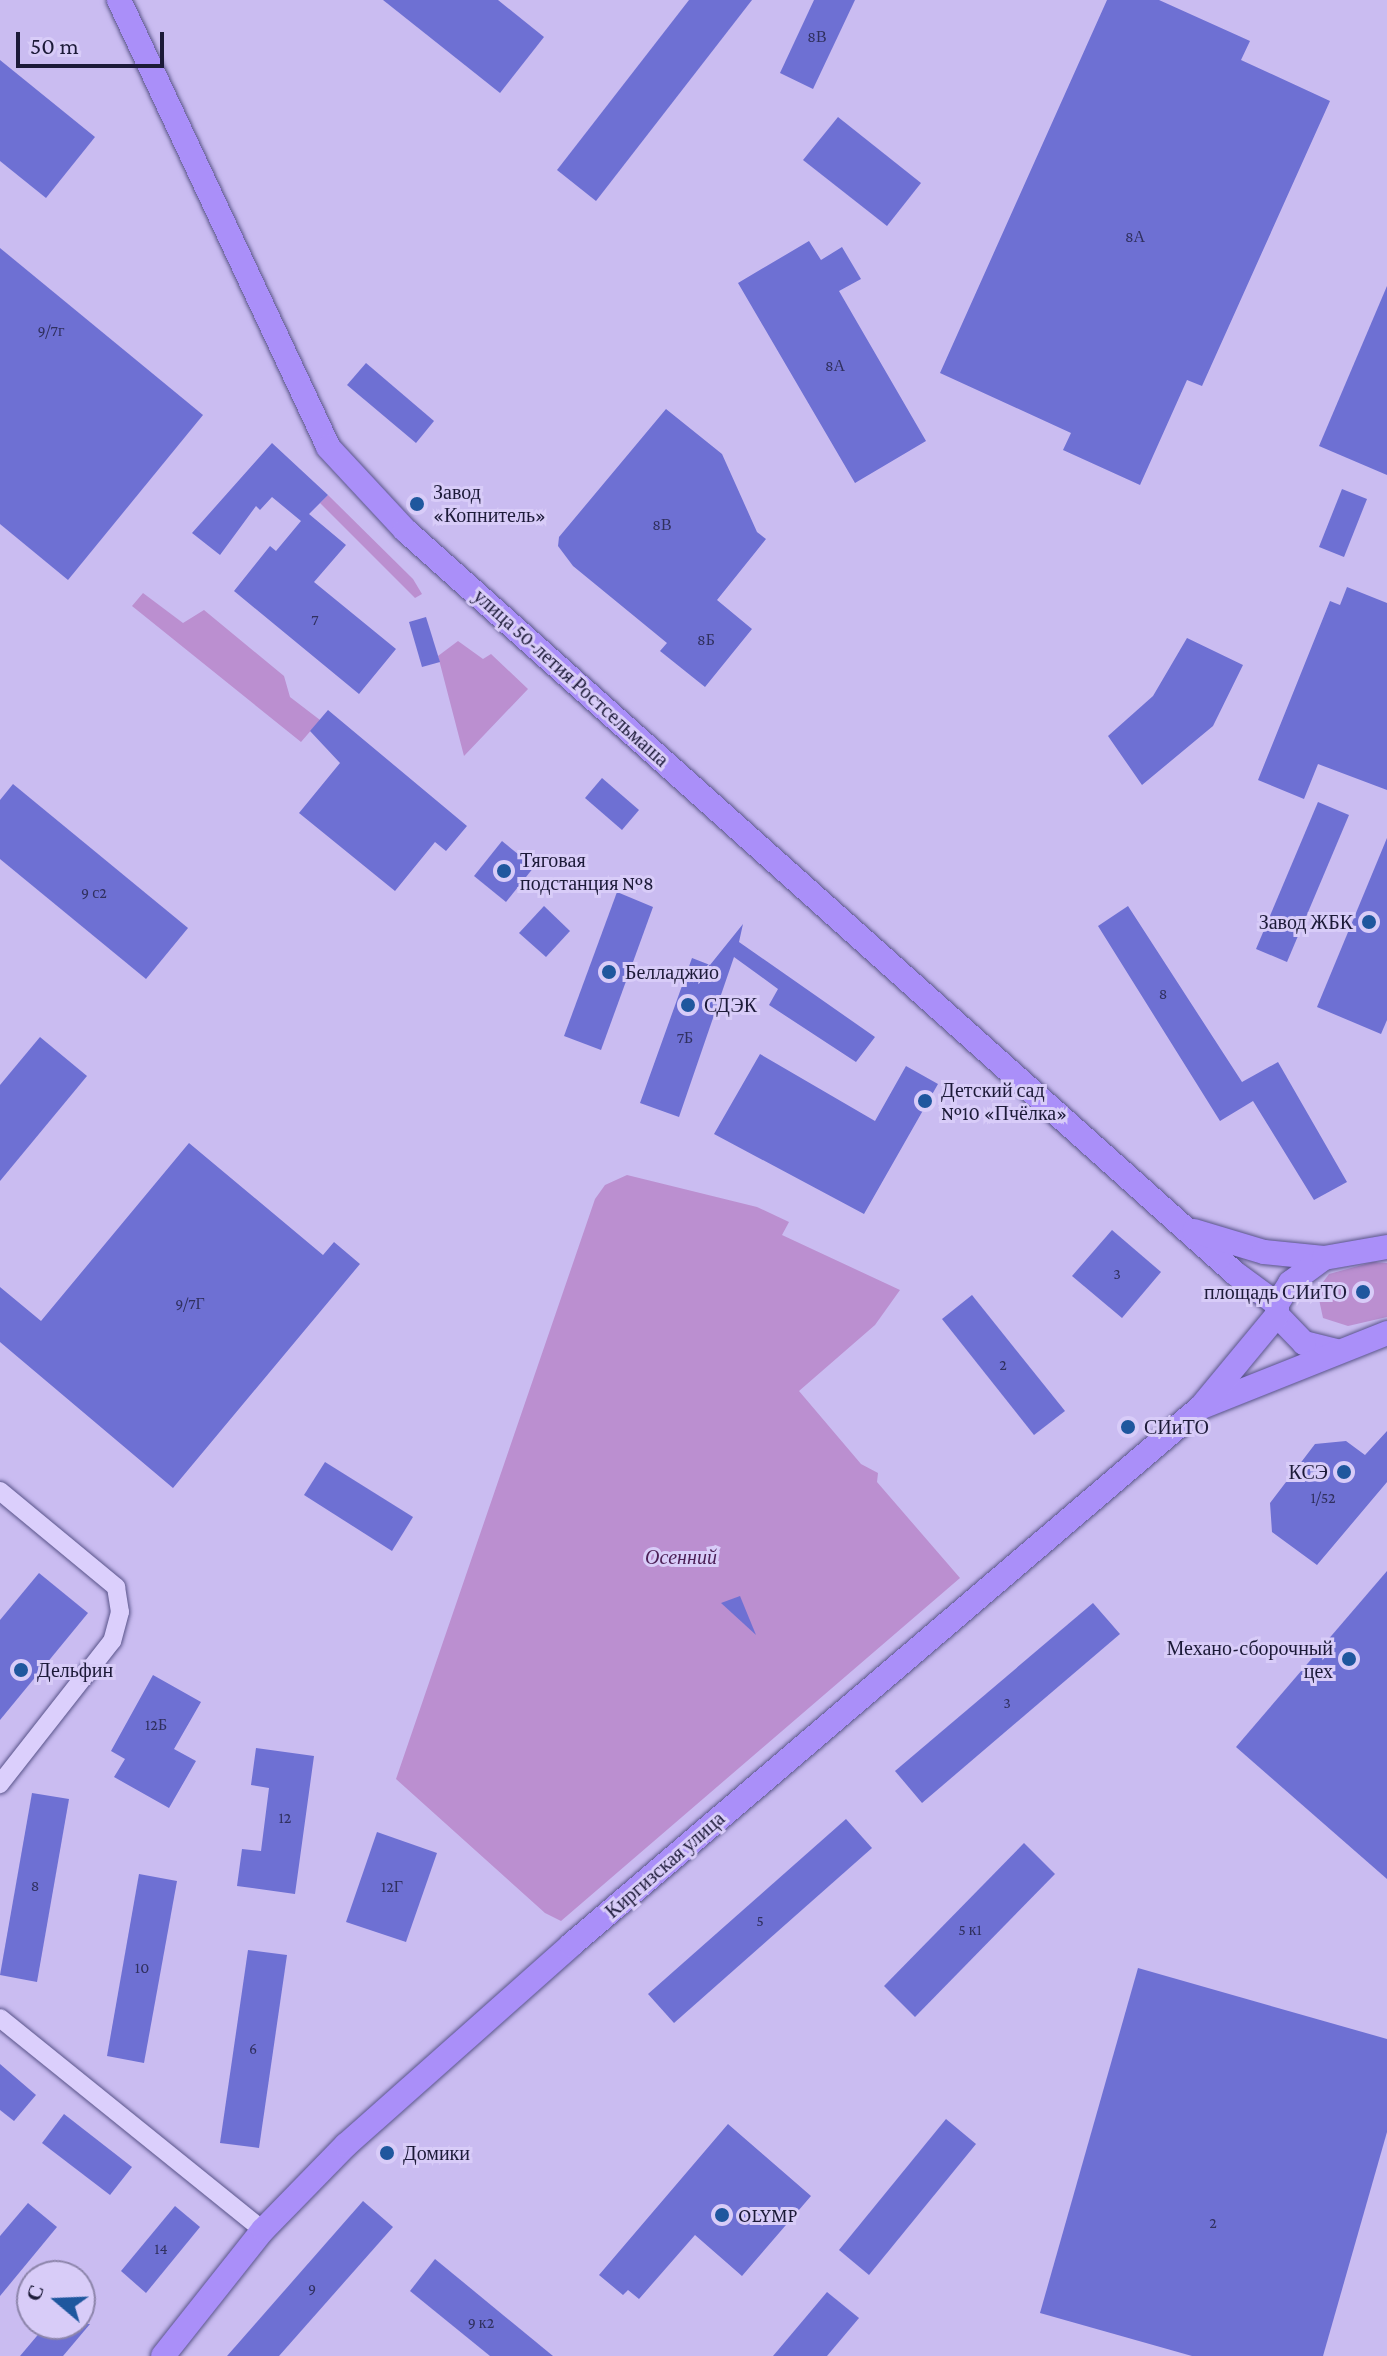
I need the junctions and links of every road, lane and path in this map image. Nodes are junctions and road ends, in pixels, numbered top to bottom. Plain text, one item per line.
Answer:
1 (119, 0) edge
2 (1190, 1230) junction
3 (1387, 1247) edge
4 (1324, 1258) junction
5 (1277, 1309) junction
6 (1387, 1333) edge
7 (1336, 1351) junction
8 (1201, 1407) junction
9 (0, 1491) edge
10 (0, 1784) edge
11 (0, 2018) edge
12 (263, 2230) junction
13 (163, 2356) edge

1 - 2 main road, улица 50-летия Ростсельмаша
2 - 4 main road
2 - 5 main road, улица 50-летия Ростсельмаша
3 - 4 main road
4 - 5 main road
5 - 7 main road
5 - 8 main road
6 - 7 main road
7 - 8 main road
8 - 12 main road, Киргизская улица
9 - 10 street
11 - 12 street
12 - 13 main road, Киргизская улица

